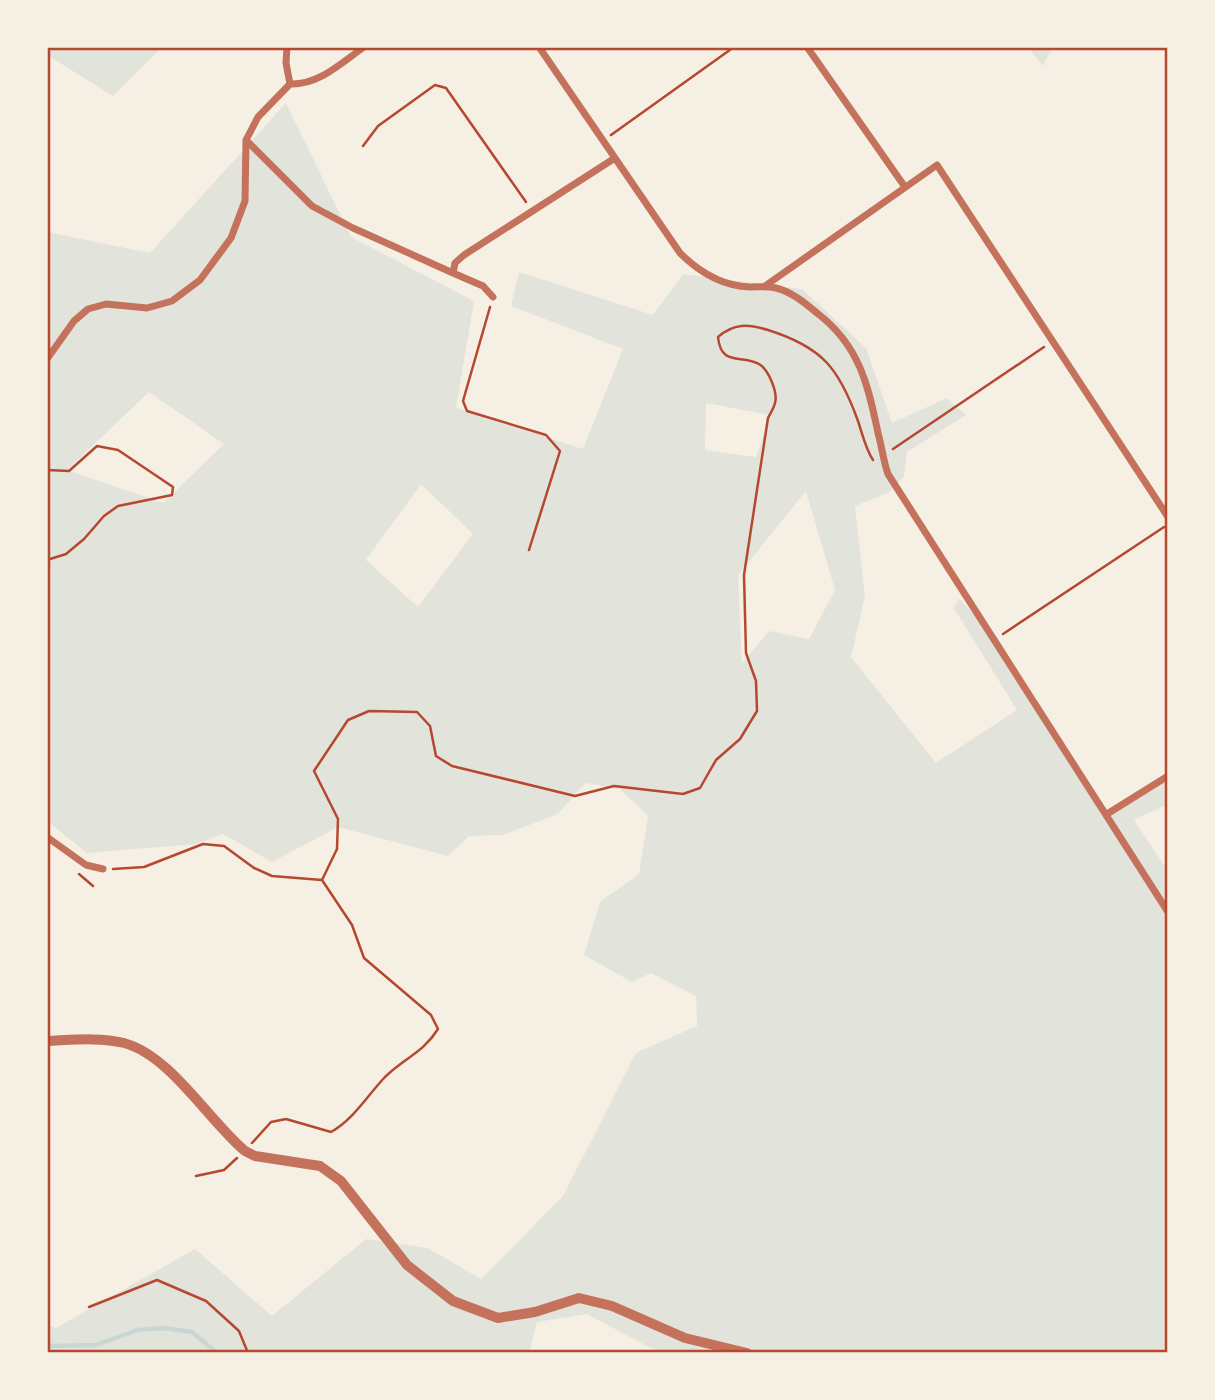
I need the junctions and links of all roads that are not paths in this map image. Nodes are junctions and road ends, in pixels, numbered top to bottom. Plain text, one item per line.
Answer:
1 (286, 47) edge
2 (364, 47) edge
3 (539, 47) edge
4 (807, 47) edge
5 (290, 84) junction
6 (246, 140) junction
7 (615, 158) junction
8 (905, 187) junction
9 (453, 273) junction
10 (765, 286) junction
11 (492, 298) road end
12 (47, 359) edge
13 (1168, 517) edge
14 (1168, 776) edge
15 (1107, 814) junction
16 (47, 836) edge
17 (103, 869) road end
18 (1168, 912) edge
19 (47, 1041) edge
20 (747, 1353) edge

1 - 5 street
2 - 5 street
3 - 7 street
4 - 8 street
5 - 6 street
6 - 9 street
6 - 12 street
7 - 9 street
7 - 10 street
8 - 10 street
8 - 13 street
9 - 11 street
10 - 15 street
14 - 15 street
15 - 18 street
16 - 17 street
19 - 20 street

